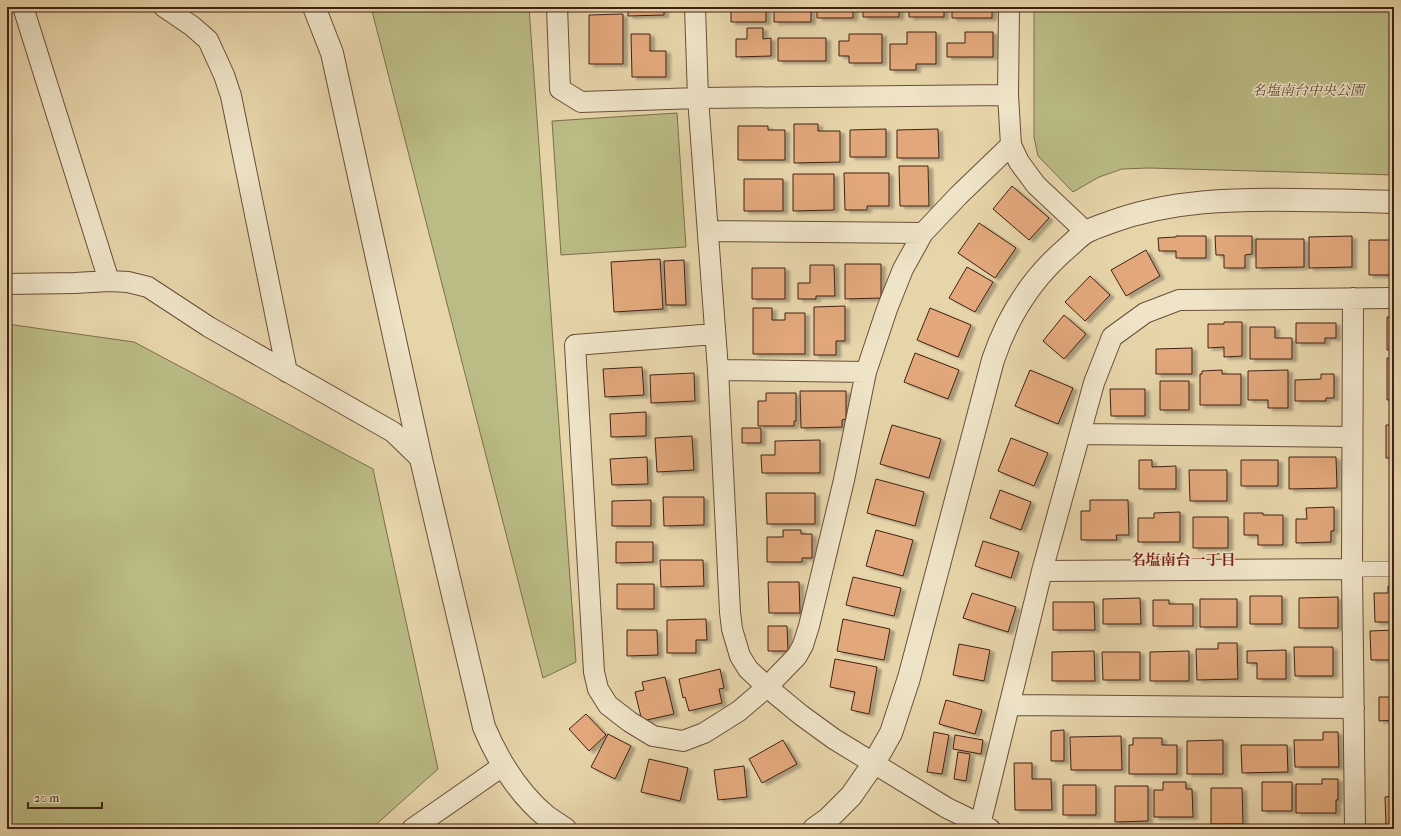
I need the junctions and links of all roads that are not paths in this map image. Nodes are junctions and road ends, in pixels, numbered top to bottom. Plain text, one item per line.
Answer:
1 (23, 7) edge
2 (164, 7) edge
3 (314, 7) edge
4 (557, 7) edge
5 (695, 7) edge
6 (1008, 7) edge
7 (1008, 95) junction
8 (698, 98) junction
9 (1011, 145) junction
10 (1394, 202) edge
11 (708, 231) junction
12 (1086, 232) junction
13 (923, 234) junction
14 (109, 281) junction
15 (7, 284) edge
16 (1353, 298) junction
17 (1394, 298) edge
18 (715, 334) junction
19 (718, 370) junction
20 (287, 372) junction
21 (866, 372) junction
22 (1080, 434) junction
23 (1352, 437) junction
24 (420, 459) junction
25 (1352, 568) junction
26 (1394, 569) edge
27 (1042, 571) junction
28 (767, 687) junction
29 (1009, 705) junction
30 (1354, 708) junction
31 (874, 764) junction
32 (504, 766) junction
33 (985, 827) edge
34 (412, 829) edge
35 (565, 829) edge
36 (814, 829) edge
37 (1355, 829) edge

1 - 14 street
2 - 20 street
3 - 24 street
4 - 8 street
5 - 8 street
6 - 7 street
7 - 8 street
7 - 9 street
8 - 11 street
9 - 12 street
9 - 13 street
10 - 12 street
11 - 13 street
11 - 18 street
12 - 31 street
13 - 21 street
14 - 15 street
14 - 20 street
16 - 17 street
16 - 22 street
16 - 23 street
18 - 19 street
18 - 28 street
19 - 21 street
19 - 28 street
20 - 24 street
21 - 28 street
22 - 23 street
22 - 27 street
23 - 25 street
24 - 32 street
25 - 26 street
25 - 27 street
25 - 30 street
27 - 29 street
28 - 31 street
29 - 30 street
29 - 33 street
30 - 37 street
31 - 33 street
31 - 36 street
32 - 34 street
32 - 35 street

